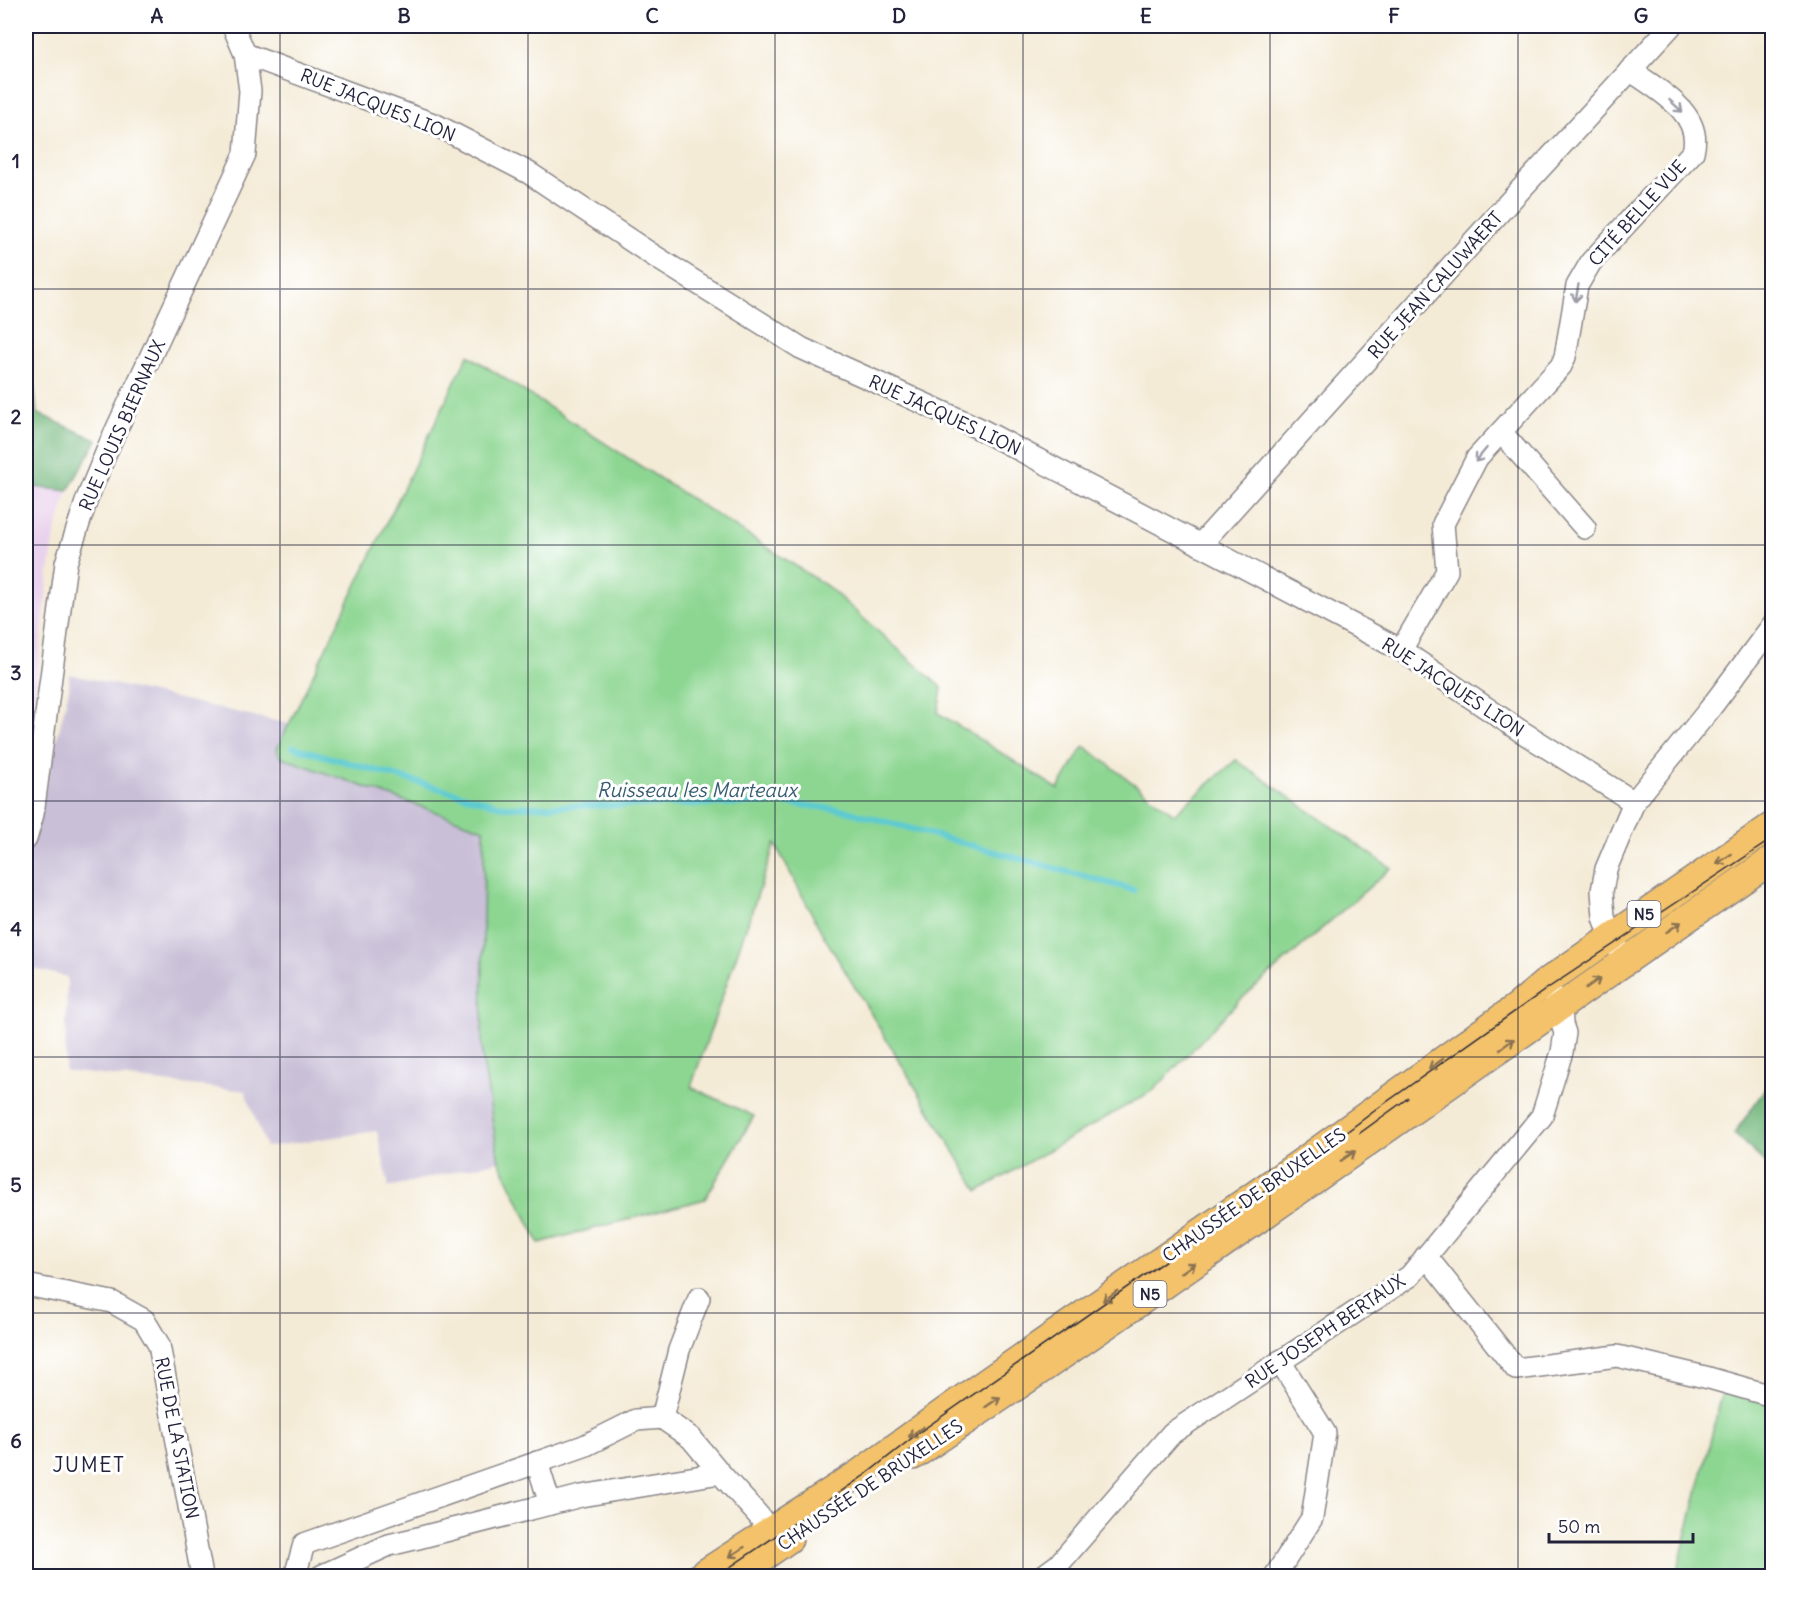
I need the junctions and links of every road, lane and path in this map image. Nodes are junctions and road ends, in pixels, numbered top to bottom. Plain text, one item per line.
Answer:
1 (233, 26) edge
2 (1671, 26) edge
3 (245, 54) junction
4 (1630, 70) junction
5 (1501, 432) junction
6 (1585, 528) dead end
7 (1200, 545) junction
8 (1773, 626) edge
9 (1401, 650) junction
10 (1634, 802) junction
11 (1773, 826) edge
12 (26, 839) edge
13 (1773, 860) edge
14 (1612, 937) junction
15 (1626, 960) junction
16 (1545, 983) junction
17 (1561, 1006) junction
18 (1426, 1256) junction
19 (26, 1283) edge
20 (699, 1298) dead end
21 (1280, 1361) junction
22 (1773, 1396) edge
23 (662, 1418) junction
24 (537, 1462) junction
25 (720, 1473) junction
26 (550, 1504) junction
27 (408, 1507) junction
28 (769, 1531) junction
29 (418, 1538) junction
30 (202, 1576) edge
31 (295, 1576) edge
32 (321, 1576) edge
33 (700, 1576) edge
34 (736, 1576) edge
35 (1043, 1576) edge
36 (1275, 1576) edge

1 - 3 street, RUE LOUIS BIERNAUX
2 - 4 street, RUE JEAN CALUWAERT
3 - 7 street, RUE JACQUES LION
3 - 12 street, RUE LOUIS BIERNAUX
4 -> 5 street, CITÉ BELLE VUE
4 - 7 street, RUE JEAN CALUWAERT
5 - 6 street
5 -> 9 street, CITÉ BELLE VUE
7 - 9 street, RUE JACQUES LION
8 - 10 street
9 - 10 street, RUE JACQUES LION
10 - 14 street
11 -> 14 main road, CHAUSSÉE DE BRUXELLES / N5
15 -> 13 main road, CHAUSSÉE DE BRUXELLES / N5
14 - 15 street
14 - 16 main road, CHAUSSÉE DE BRUXELLES / N5
17 -> 15 main road, CHAUSSÉE DE BRUXELLES / N5
16 - 17 street, RUE JOSEPH BERTAUX
16 -> 28 main road, CHAUSSÉE DE BRUXELLES / N5
17 - 18 street, RUE JOSEPH BERTAUX
34 -> 17 main road, CHAUSSÉE DE BRUXELLES / N5
18 - 21 street, RUE JOSEPH BERTAUX
18 - 22 street
19 - 30 street, RUE DE LA STATION
20 - 23 street
21 - 35 street, RUE JOSEPH BERTAUX
21 - 36 street
23 - 24 street
23 - 25 street
24 - 26 street
24 - 27 street
25 - 26 street
25 - 28 street
26 - 29 street
27 - 29 street
27 - 31 street
28 -> 33 main road, CHAUSSÉE DE BRUXELLES / N5
29 - 32 street

